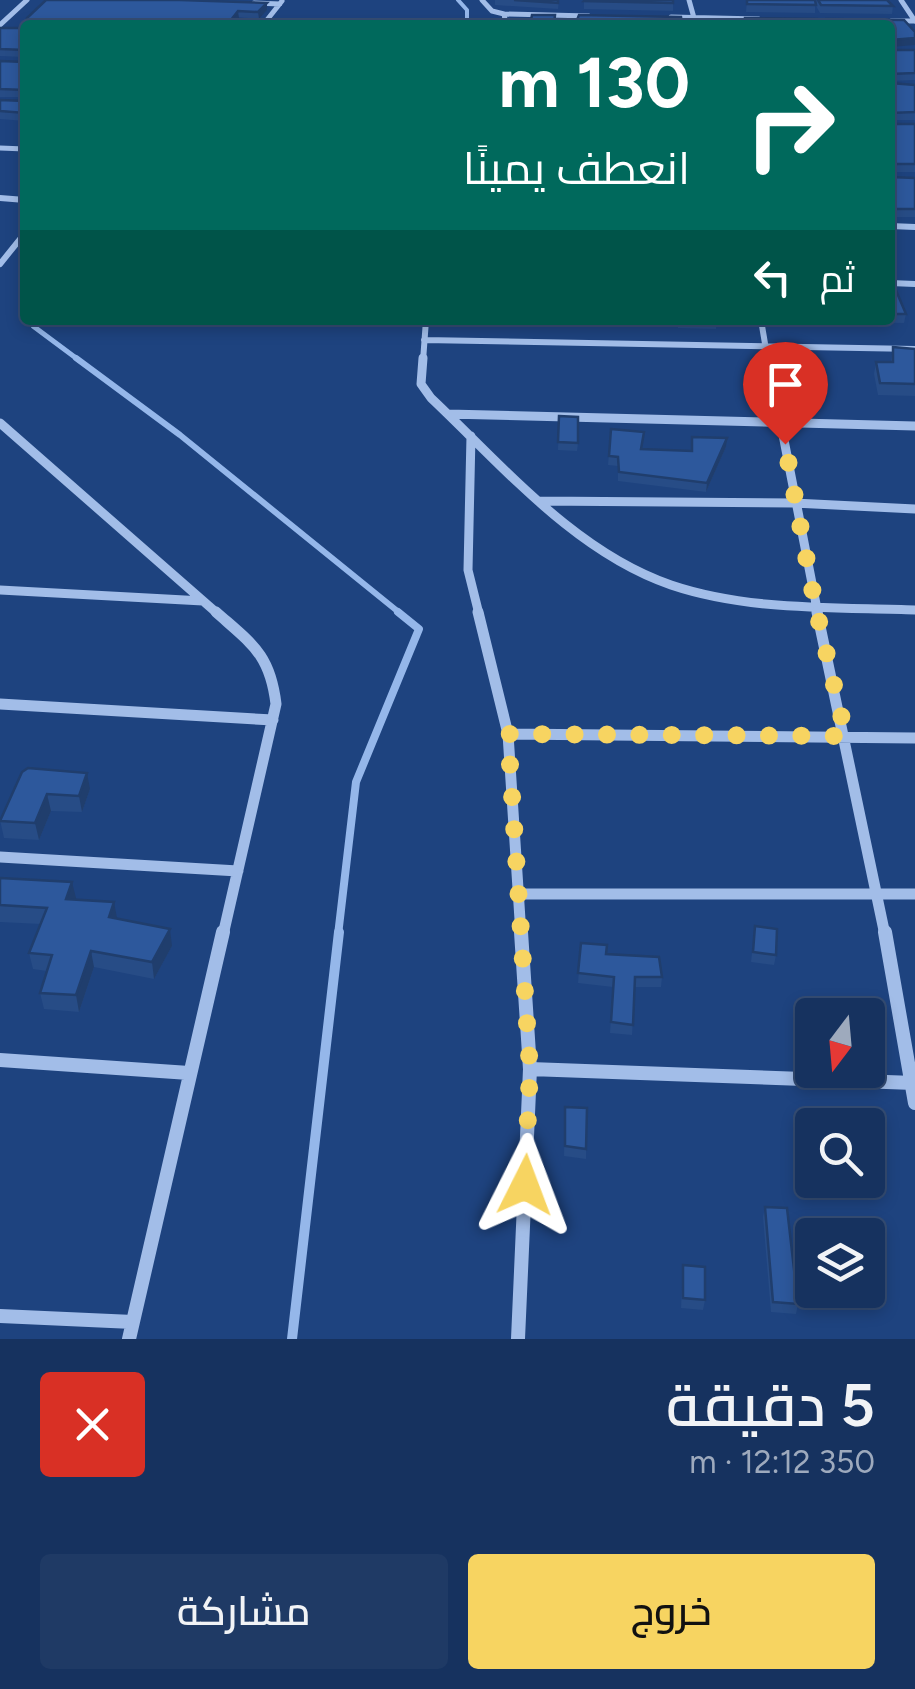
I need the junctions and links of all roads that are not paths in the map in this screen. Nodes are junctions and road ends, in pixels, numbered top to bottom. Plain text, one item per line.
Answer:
1 (27, 0) edge
2 (482, 0) edge
3 (901, 0) edge
4 (242, 2) edge
5 (281, 2) edge
6 (504, 14) junction
7 (600, 16) edge
8 (656, 17) edge
9 (768, 19) edge
10 (505, 20) edge
11 (686, 20) edge
12 (732, 20) edge
13 (915, 21) edge
14 (0, 27) edge
15 (12, 30) edge
16 (20, 239) edge
17 (0, 262) edge
18 (426, 325) edge
19 (763, 325) edge
20 (424, 340) junction
21 (767, 345) junction
22 (915, 348) edge
23 (448, 414) junction
24 (781, 422) junction
25 (0, 424) edge
26 (915, 426) edge
27 (471, 436) junction
28 (538, 501) junction
29 (794, 503) junction
30 (915, 509) edge
31 (0, 590) edge
32 (203, 601) junction
33 (815, 604) junction
34 (915, 610) edge
35 (0, 704) edge
36 (273, 720) junction
37 (508, 734) junction
38 (846, 736) junction
39 (915, 738) edge
40 (0, 857) edge
41 (238, 870) junction
42 (519, 894) junction
43 (878, 894) junction
44 (915, 894) edge
45 (0, 1060) edge
46 (530, 1069) junction
47 (189, 1074) junction
48 (913, 1083) edge
49 (915, 1103) edge
50 (0, 1316) edge
51 (133, 1322) junction
52 (129, 1339) edge
53 (518, 1339) edge

1 - 14 street
2 - 6 street
3 - 13 street
4 - 5 street
6 - 7 street
6 - 10 street
8 - 11 street
9 - 12 street
14 - 15 street
16 - 17 street
18 - 20 street
19 - 21 street
20 - 21 street
20 - 23 street
21 - 22 street
21 - 24 street
23 - 24 street
23 - 27 street
24 - 26 street
24 - 29 street
25 - 32 street
27 - 28 street
27 - 37 street
28 - 29 street
28 - 33 street
29 - 30 street
29 - 33 street
31 - 32 street
32 - 36 street
33 - 34 street
33 - 38 street
35 - 36 street
36 - 41 street
37 - 38 street
37 - 42 street
38 - 39 street
38 - 43 street
40 - 41 street
41 - 47 street
42 - 43 street
42 - 46 street
43 - 44 street
43 - 48 street
45 - 47 street
46 - 48 street
46 - 53 street
47 - 51 street
48 - 49 street
50 - 51 street
51 - 52 street

